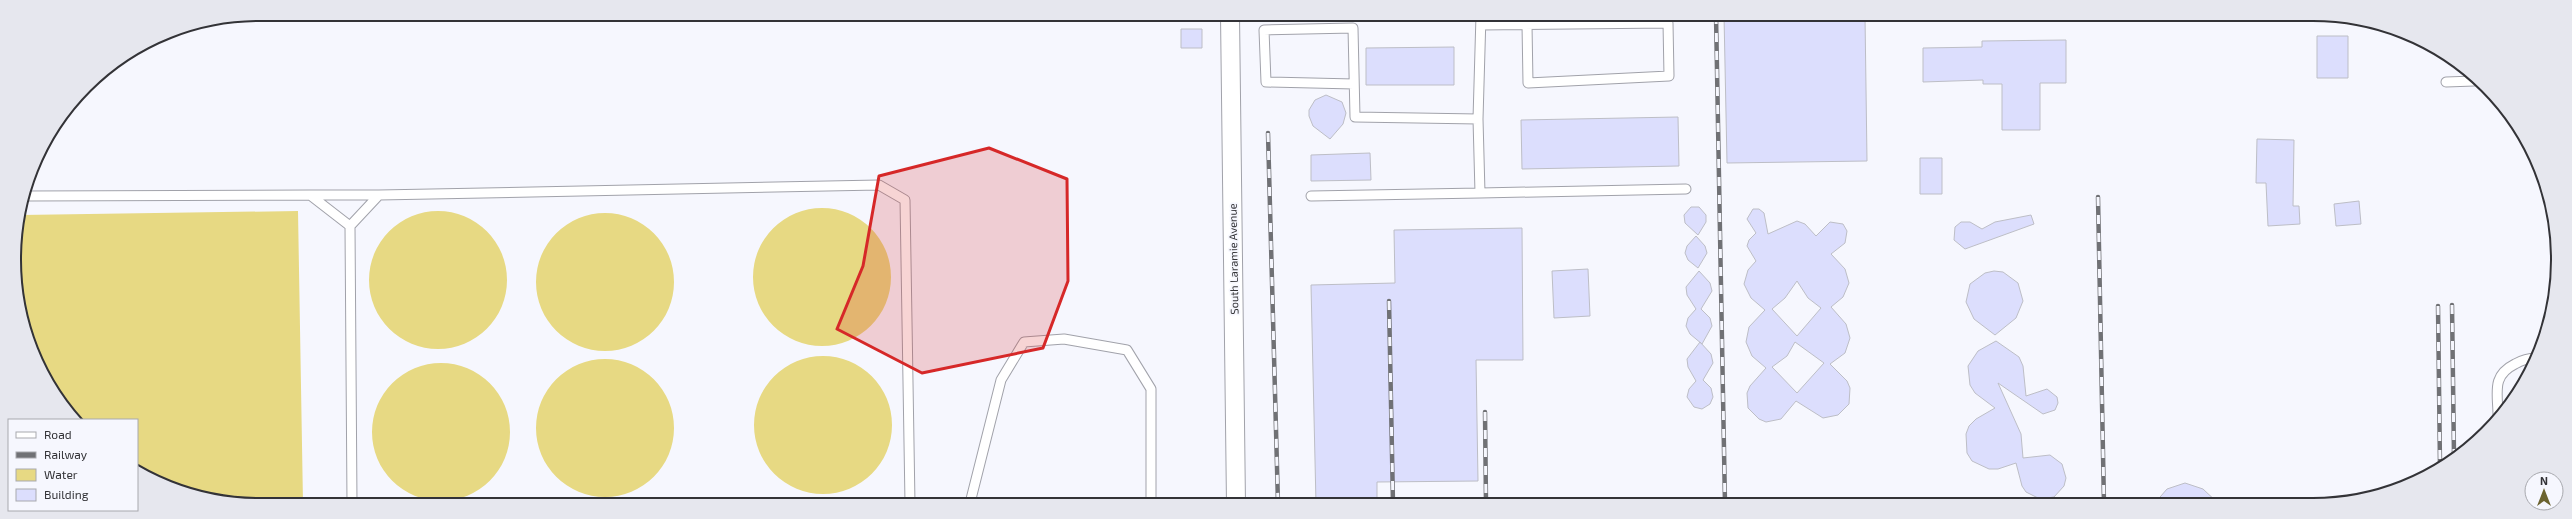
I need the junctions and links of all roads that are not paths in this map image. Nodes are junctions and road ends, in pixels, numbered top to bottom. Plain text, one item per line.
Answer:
1 (1230, 21) edge
2 (1481, 21) edge
3 (1527, 25) junction
4 (1481, 26) junction
5 (2471, 81) edge
6 (2446, 82) dead end
7 (1354, 84) junction
8 (1478, 119) junction
9 (1686, 189) dead end
10 (1480, 193) junction
11 (310, 195) junction
12 (379, 195) junction
13 (30, 196) edge
14 (1311, 196) dead end
15 (350, 226) junction
16 (2530, 358) edge
17 (2498, 410) edge
18 (352, 498) edge
19 (910, 498) edge
20 (972, 498) edge
21 (1151, 498) edge
22 (1236, 498) edge

1 - 22 street, South Laramie Avenue
2 - 4 lane
3 - 3 lane
3 - 4 lane
4 - 8 lane
5 - 6 lane
7 - 7 lane
7 - 8 lane
8 - 10 lane
9 - 10 lane
10 - 14 lane
11 - 12 lane
11 - 13 lane
11 - 15 lane
12 - 15 lane
12 - 19 lane
15 - 18 lane
16 - 17 lane
20 - 21 lane

